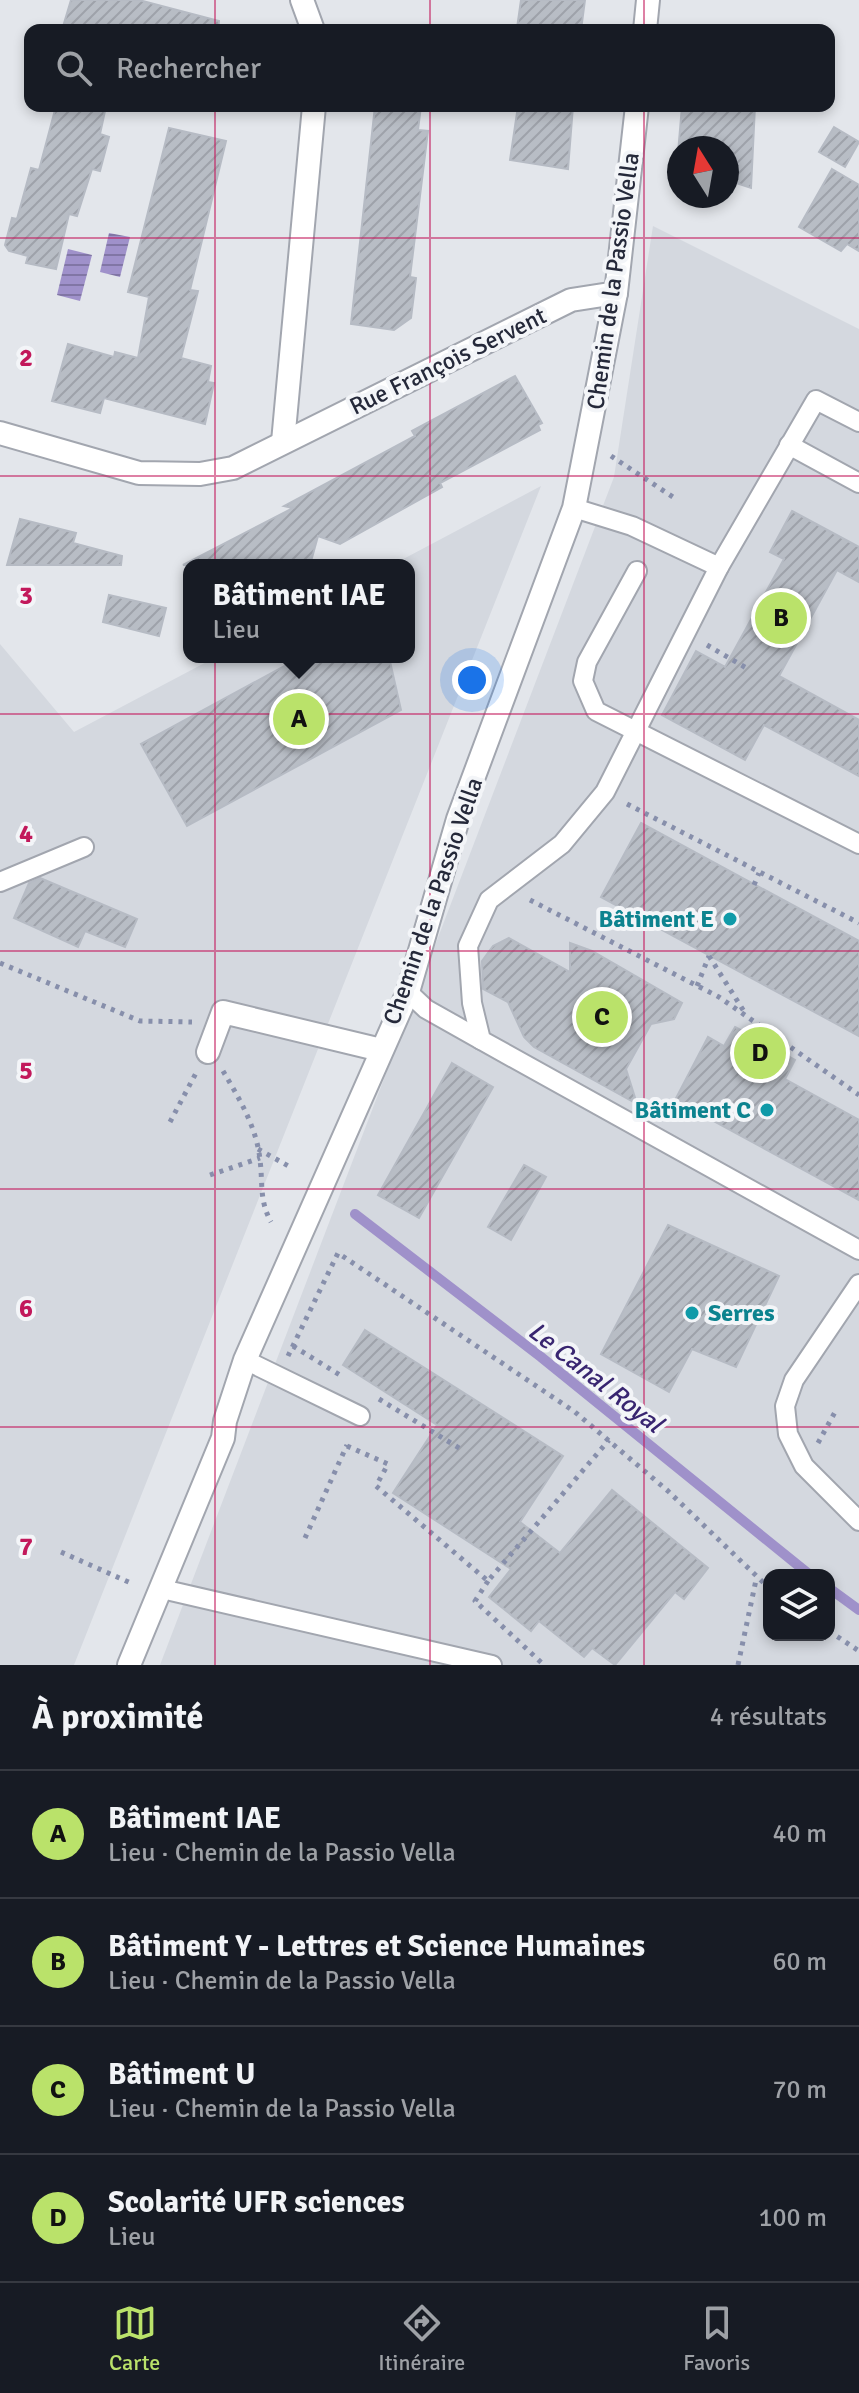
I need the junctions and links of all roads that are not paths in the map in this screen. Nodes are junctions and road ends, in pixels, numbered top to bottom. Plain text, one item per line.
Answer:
1 (302, 0) edge
2 (648, 0) edge
3 (311, 24) edge
4 (646, 24) edge
5 (313, 112) edge
6 (636, 112) edge
7 (616, 293) junction
8 (859, 422) edge
9 (0, 433) edge
10 (283, 442) junction
11 (789, 445) junction
12 (859, 483) edge
13 (574, 508) junction
14 (719, 567) junction
15 (637, 571) dead end
16 (633, 731) junction
17 (859, 844) edge
18 (84, 847) dead end
19 (0, 882) edge
20 (408, 992) junction
21 (481, 1040) junction
22 (210, 1048) road end
23 (381, 1050) junction
24 (859, 1250) edge
25 (859, 1284) edge
26 (245, 1360) junction
27 (360, 1416) road end
28 (859, 1521) edge
29 (161, 1591) junction
30 (129, 1665) edge
31 (492, 1665) edge

1 - 3 street
2 - 4 street
5 - 10 street
6 - 7 street, Chemin de la Passio Vella
7 - 10 street, Rue François Servent
7 - 13 street, Chemin de la Passio Vella
8 - 11 lane
9 - 10 street, Rue François Servent
11 - 12 lane
11 - 14 lane
13 - 14 lane
13 - 20 street, Chemin de la Passio Vella
14 - 16 lane
15 - 16 lane
16 - 17 lane
16 - 21 lane
18 - 19 lane
20 - 21 lane
20 - 23 street, Chemin de la Passio Vella
21 - 24 lane
22 - 23 street
23 - 26 street, Chemin de la Passio Vella
25 - 28 lane
26 - 27 lane
26 - 29 street, Chemin de la Passio Vella
29 - 30 street, Chemin de la Passio Vella
29 - 31 lane

